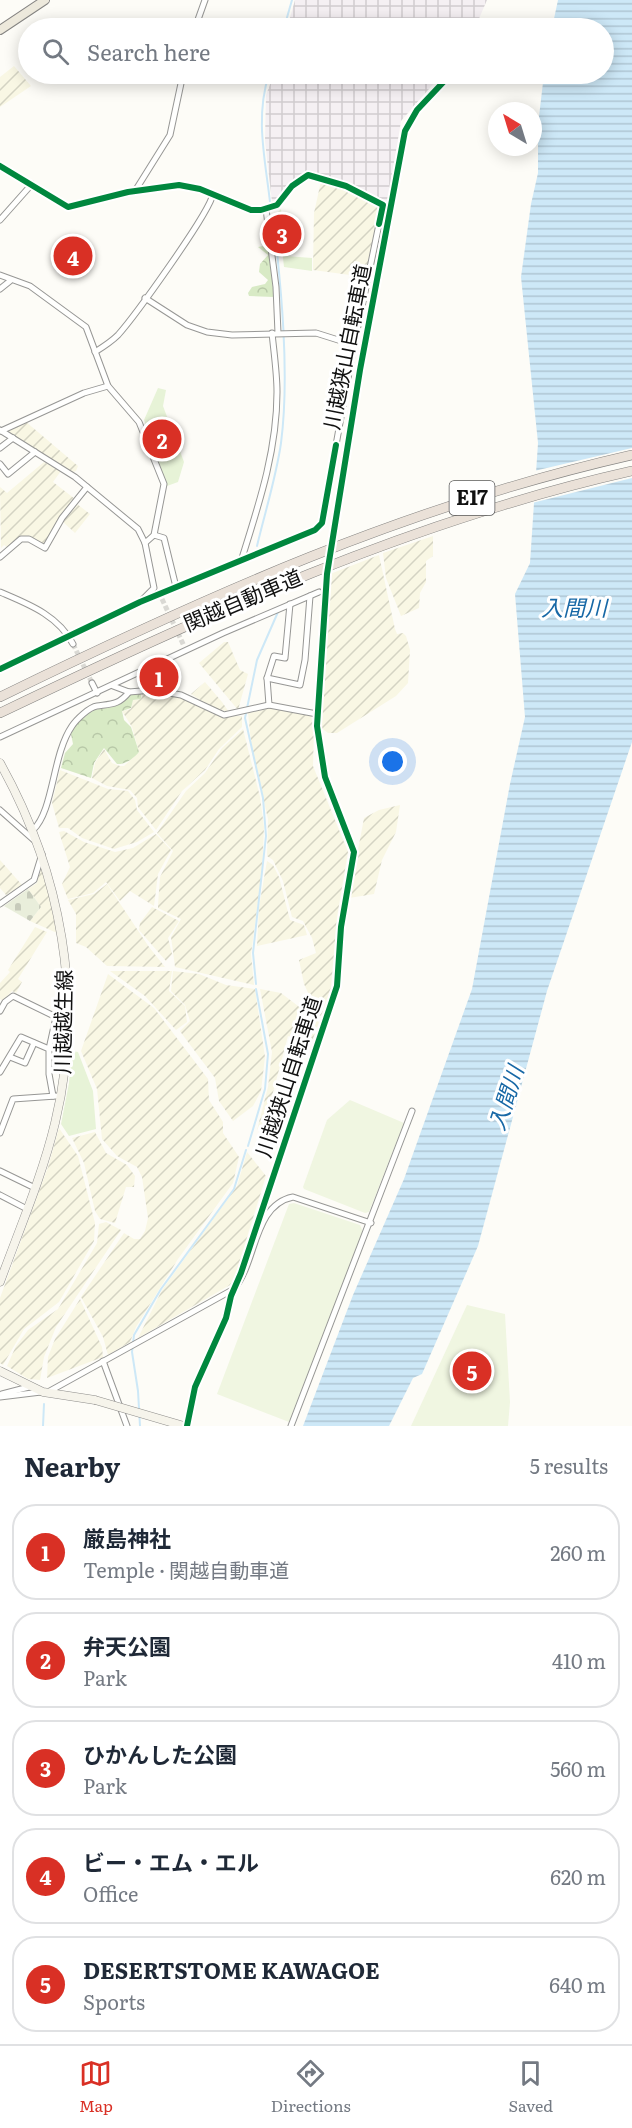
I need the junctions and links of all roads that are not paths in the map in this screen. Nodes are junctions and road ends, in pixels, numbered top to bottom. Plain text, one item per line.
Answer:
1 (45, 0) edge
2 (205, 0) edge
3 (31, 4) edge
4 (199, 18) edge
5 (0, 30) edge
6 (181, 84) edge
7 (0, 166) edge
8 (32, 184) junction
9 (135, 191) junction
10 (213, 194) junction
11 (266, 209) junction
12 (0, 220) edge
13 (0, 275) edge
14 (10, 281) junction
15 (0, 289) edge
16 (145, 298) junction
17 (275, 333) junction
18 (354, 345) junction
19 (96, 352) junction
20 (108, 387) junction
21 (0, 431) edge
22 (12, 438) junction
23 (0, 448) edge
24 (35, 452) junction
25 (632, 455) edge
26 (0, 464) edge
27 (632, 471) edge
28 (87, 487) junction
29 (154, 535) junction
30 (145, 543) junction
31 (0, 557) edge
32 (242, 558) junction
33 (176, 587) junction
34 (0, 591) edge
35 (319, 592) dead end
36 (310, 596) junction
37 (140, 602) junction
38 (290, 604) junction
39 (69, 636) junction
40 (73, 644) tunnel mouth
41 (0, 669) edge
42 (267, 678) junction
43 (92, 683) tunnel mouth
44 (112, 686) junction
45 (129, 692) junction
46 (97, 693) junction
47 (0, 697) edge
48 (269, 705) junction
49 (0, 713) edge
50 (317, 714) dead end
51 (0, 737) edge
52 (0, 763) edge
53 (0, 810) edge
54 (33, 830) junction
55 (38, 843) junction
56 (42, 853) junction
57 (0, 904) edge
58 (68, 1007) junction
59 (0, 1011) edge
60 (56, 1017) junction
61 (34, 1043) junction
62 (49, 1049) junction
63 (10, 1057) junction
64 (0, 1072) edge
65 (57, 1096) junction
66 (412, 1111) dead end
67 (0, 1133) edge
68 (0, 1171) edge
69 (35, 1188) junction
70 (0, 1195) edge
71 (27, 1209) junction
72 (370, 1223) junction
73 (0, 1282) edge
74 (104, 1361) junction
75 (0, 1371) edge
76 (29, 1387) junction
77 (45, 1392) junction
78 (0, 1396) edge
79 (127, 1426) edge
80 (184, 1426) edge
81 (291, 1426) edge

1 - 3 main road
2 - 4 street
3 - 5 main road
6 - 9 street
7 - 8 street
8 - 9 street
8 - 12 street
9 - 10 street
10 - 11 street
10 - 16 street
11 - 17 street
11 - 18 street
13 - 14 street
14 - 15 street
14 - 19 street
16 - 17 street
16 - 19 street
17 - 18 street
17 - 32 street
18 - 32 street
19 - 20 street
20 - 21 street
20 - 29 street
21 - 22 street
22 - 23 street
22 - 24 street
24 - 26 street
24 - 28 street
25 - 47 highway, 関越自動車道 / E17
27 - 49 highway, 関越自動車道 / E17
28 - 30 street
28 - 31 street
29 - 30 street
29 - 33 street
30 - 37 street
32 - 33 street
33 - 37 street
34 - 39 street
35 - 36 street
36 - 38 street
36 - 42 street
37 - 39 street
38 - 42 street
38 - 44 street
39 - 40 street
39 - 41 street
42 - 48 street
43 - 46 street
44 - 45 street
44 - 46 street
45 - 48 street
45 - 54 street
46 - 51 street
48 - 50 street
52 - 54 main road, 川越越生線
53 - 55 street
54 - 55 main road, 川越越生線
55 - 56 main road, 川越越生線
56 - 57 street
56 - 58 main road, 川越越生線
58 - 60 street
58 - 65 main road, 川越越生線
59 - 60 street
60 - 62 street
61 - 62 street
61 - 63 street
61 - 63 street
62 - 65 street
63 - 64 street
65 - 67 street
65 - 69 main road, 川越越生線
66 - 72 street
68 - 69 street
69 - 71 main road, 川越越生線
70 - 71 street
71 - 73 main road, 川越越生線
72 - 74 street
72 - 81 street
74 - 77 street
74 - 79 street
75 - 76 main road
76 - 77 main road
76 - 78 street
77 - 78 street
77 - 80 main road, bridge

